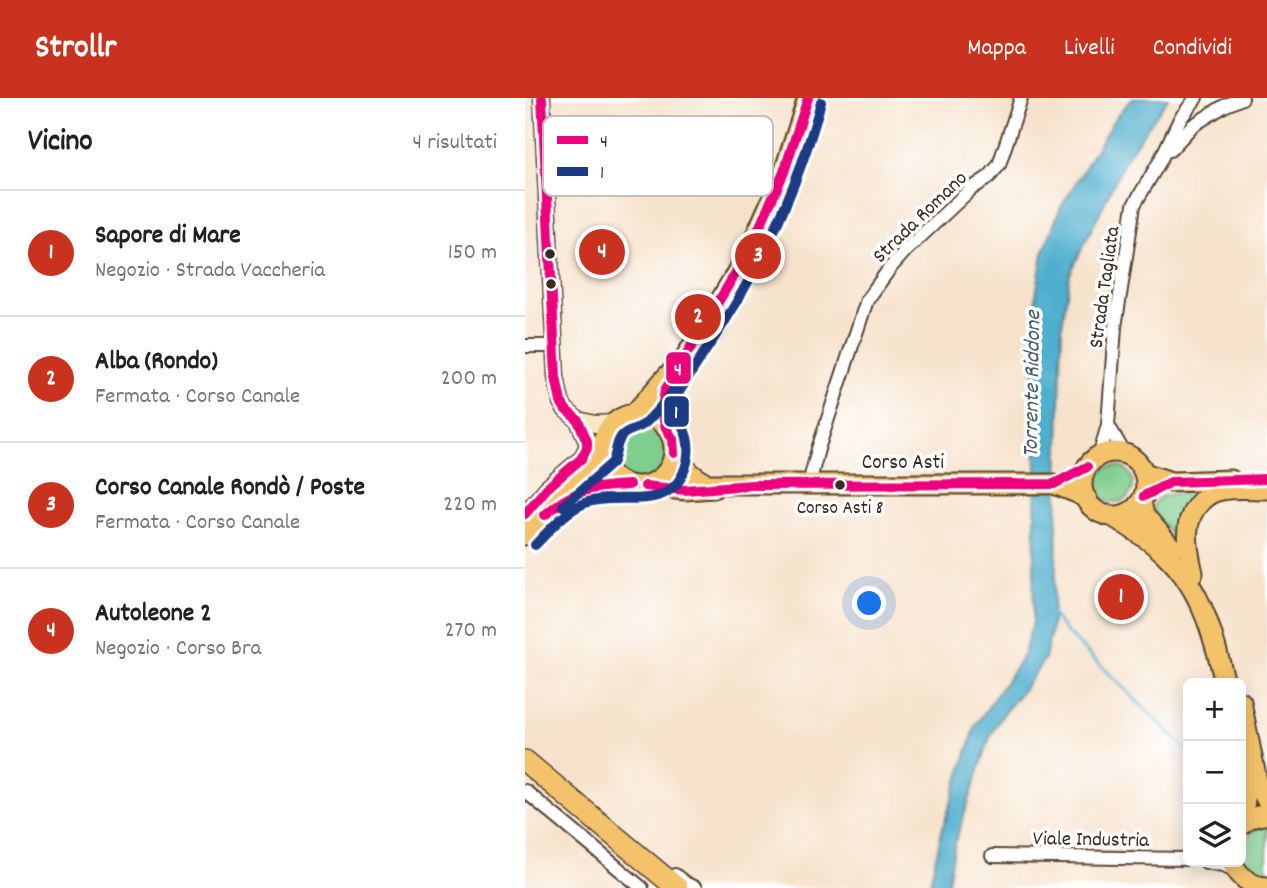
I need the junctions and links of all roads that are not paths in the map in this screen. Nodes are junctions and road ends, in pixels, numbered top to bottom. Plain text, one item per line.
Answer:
1 (542, 98) edge
2 (808, 98) edge
3 (1020, 98) edge
4 (1196, 98) edge
5 (1231, 100) edge
6 (543, 117) edge
7 (1160, 161) junction
8 (547, 196) edge
9 (525, 345) edge
10 (693, 345) junction
11 (555, 346) junction
12 (634, 414) junction
13 (578, 421) junction
14 (614, 423) junction
15 (1108, 425) junction
16 (665, 426) junction
17 (602, 453) junction
18 (674, 453) junction
19 (1124, 453) junction
20 (1093, 462) junction
21 (1144, 473) junction
22 (1267, 479) edge
23 (1171, 482) junction
24 (1052, 483) junction
25 (809, 484) junction
26 (637, 485) junction
27 (752, 485) junction
28 (1267, 489) edge
29 (1087, 499) junction
30 (1142, 499) junction
31 (525, 514) edge
32 (1110, 515) junction
33 (525, 527) edge
34 (525, 535) edge
35 (1192, 573) junction
36 (1224, 678) edge
37 (1235, 678) edge
38 (1246, 727) edge
39 (525, 750) edge
40 (525, 761) edge
41 (525, 780) edge
42 (525, 791) edge
43 (1267, 801) edge
44 (1267, 814) edge
45 (1246, 821) edge
46 (992, 856) dead end
47 (1183, 859) edge
48 (1227, 867) edge
49 (1247, 878) edge
50 (642, 888) edge
51 (655, 888) edge
52 (677, 888) edge
53 (695, 888) edge

1 - 6 street
2 - 10 main road
3 - 25 street, Strada Romano
4 - 7 street, Strada Tagliata
5 - 7 street, Strada Tagliata
7 - 15 street, Strada Tagliata
8 - 11 street
9 - 11 street
10 - 12 main road
10 - 16 main road
11 - 13 street
12 - 14 main road
12 - 16 main road
13 - 14 street
13 - 31 street
14 - 17 main road
15 - 19 street
15 - 20 street, Strada Tagliata
16 - 18 main road
17 - 26 main road
17 - 33 main road
18 - 26 main road
18 - 27 main road, Corso Asti
19 - 20 main road
19 - 21 main road
20 - 24 main road
20 - 29 main road
21 - 23 main road
21 - 30 main road
22 - 23 main road
23 - 30 main road
24 - 25 main road, Corso Asti
24 - 29 main road
25 - 27 main road, Corso Asti
26 - 27 main road, Corso Asti
26 - 34 main road, Corso Asti
28 - 35 main road
29 - 32 main road
30 - 32 main road
30 - 35 main road
32 - 36 main road
35 - 37 main road
38 - 43 main road
39 - 53 street
40 - 52 highway
41 - 51 highway
42 - 50 street
44 - 45 main road
46 - 47 street, Viale Industria
48 - 49 street

